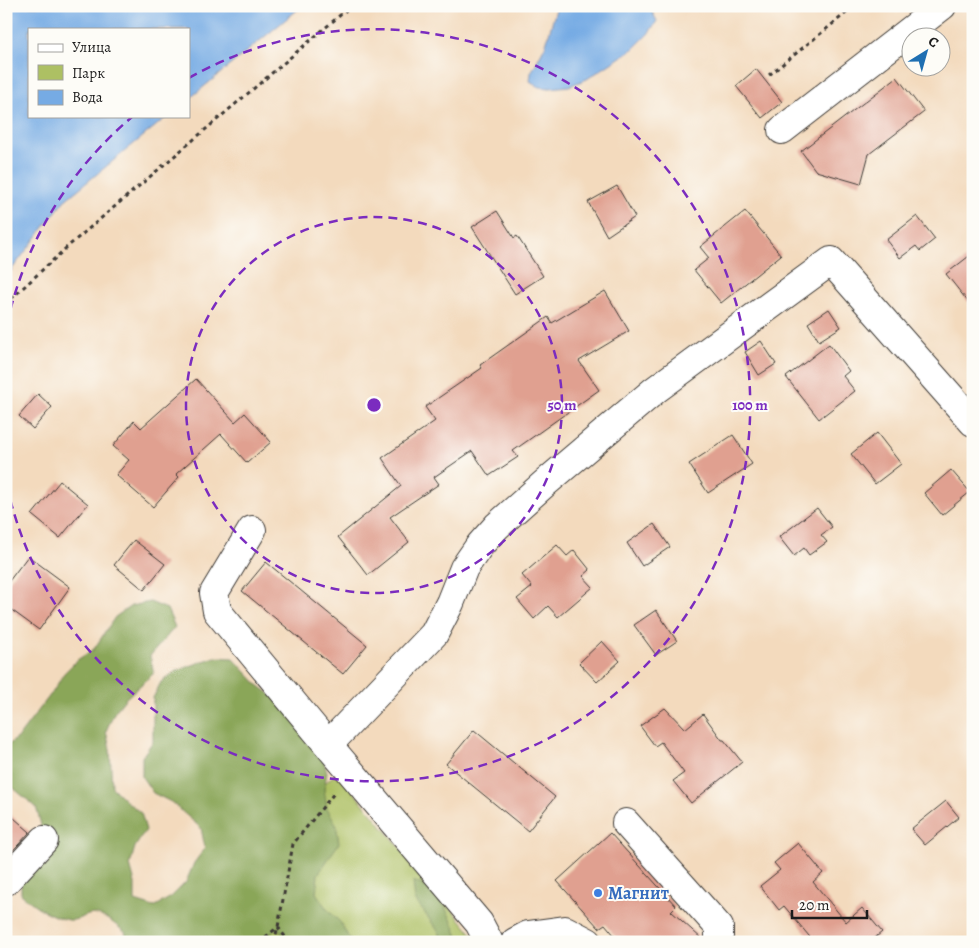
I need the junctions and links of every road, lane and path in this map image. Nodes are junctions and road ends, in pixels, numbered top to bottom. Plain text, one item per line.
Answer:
1 (352, 6) edge
2 (855, 6) edge
3 (942, 6) edge
4 (769, 75) dead end
5 (782, 130) dead end
6 (6, 305) edge
7 (973, 422) edge
8 (252, 530) dead end
9 (328, 745) junction
10 (351, 772) junction
11 (626, 823) dead end
12 (44, 840) dead end
13 (6, 881) edge
14 (278, 928) junction
15 (259, 942) edge
16 (274, 942) edge
17 (289, 942) edge
18 (489, 942) edge
19 (515, 942) edge
20 (588, 942) edge
21 (719, 942) edge

1 - 6 path
2 - 4 path
3 - 5 street
7 - 9 street
8 - 9 street
9 - 10 street
10 - 14 path
10 - 18 street
11 - 21 street
12 - 13 street
14 - 15 path
14 - 16 path
14 - 17 path
19 - 20 street

